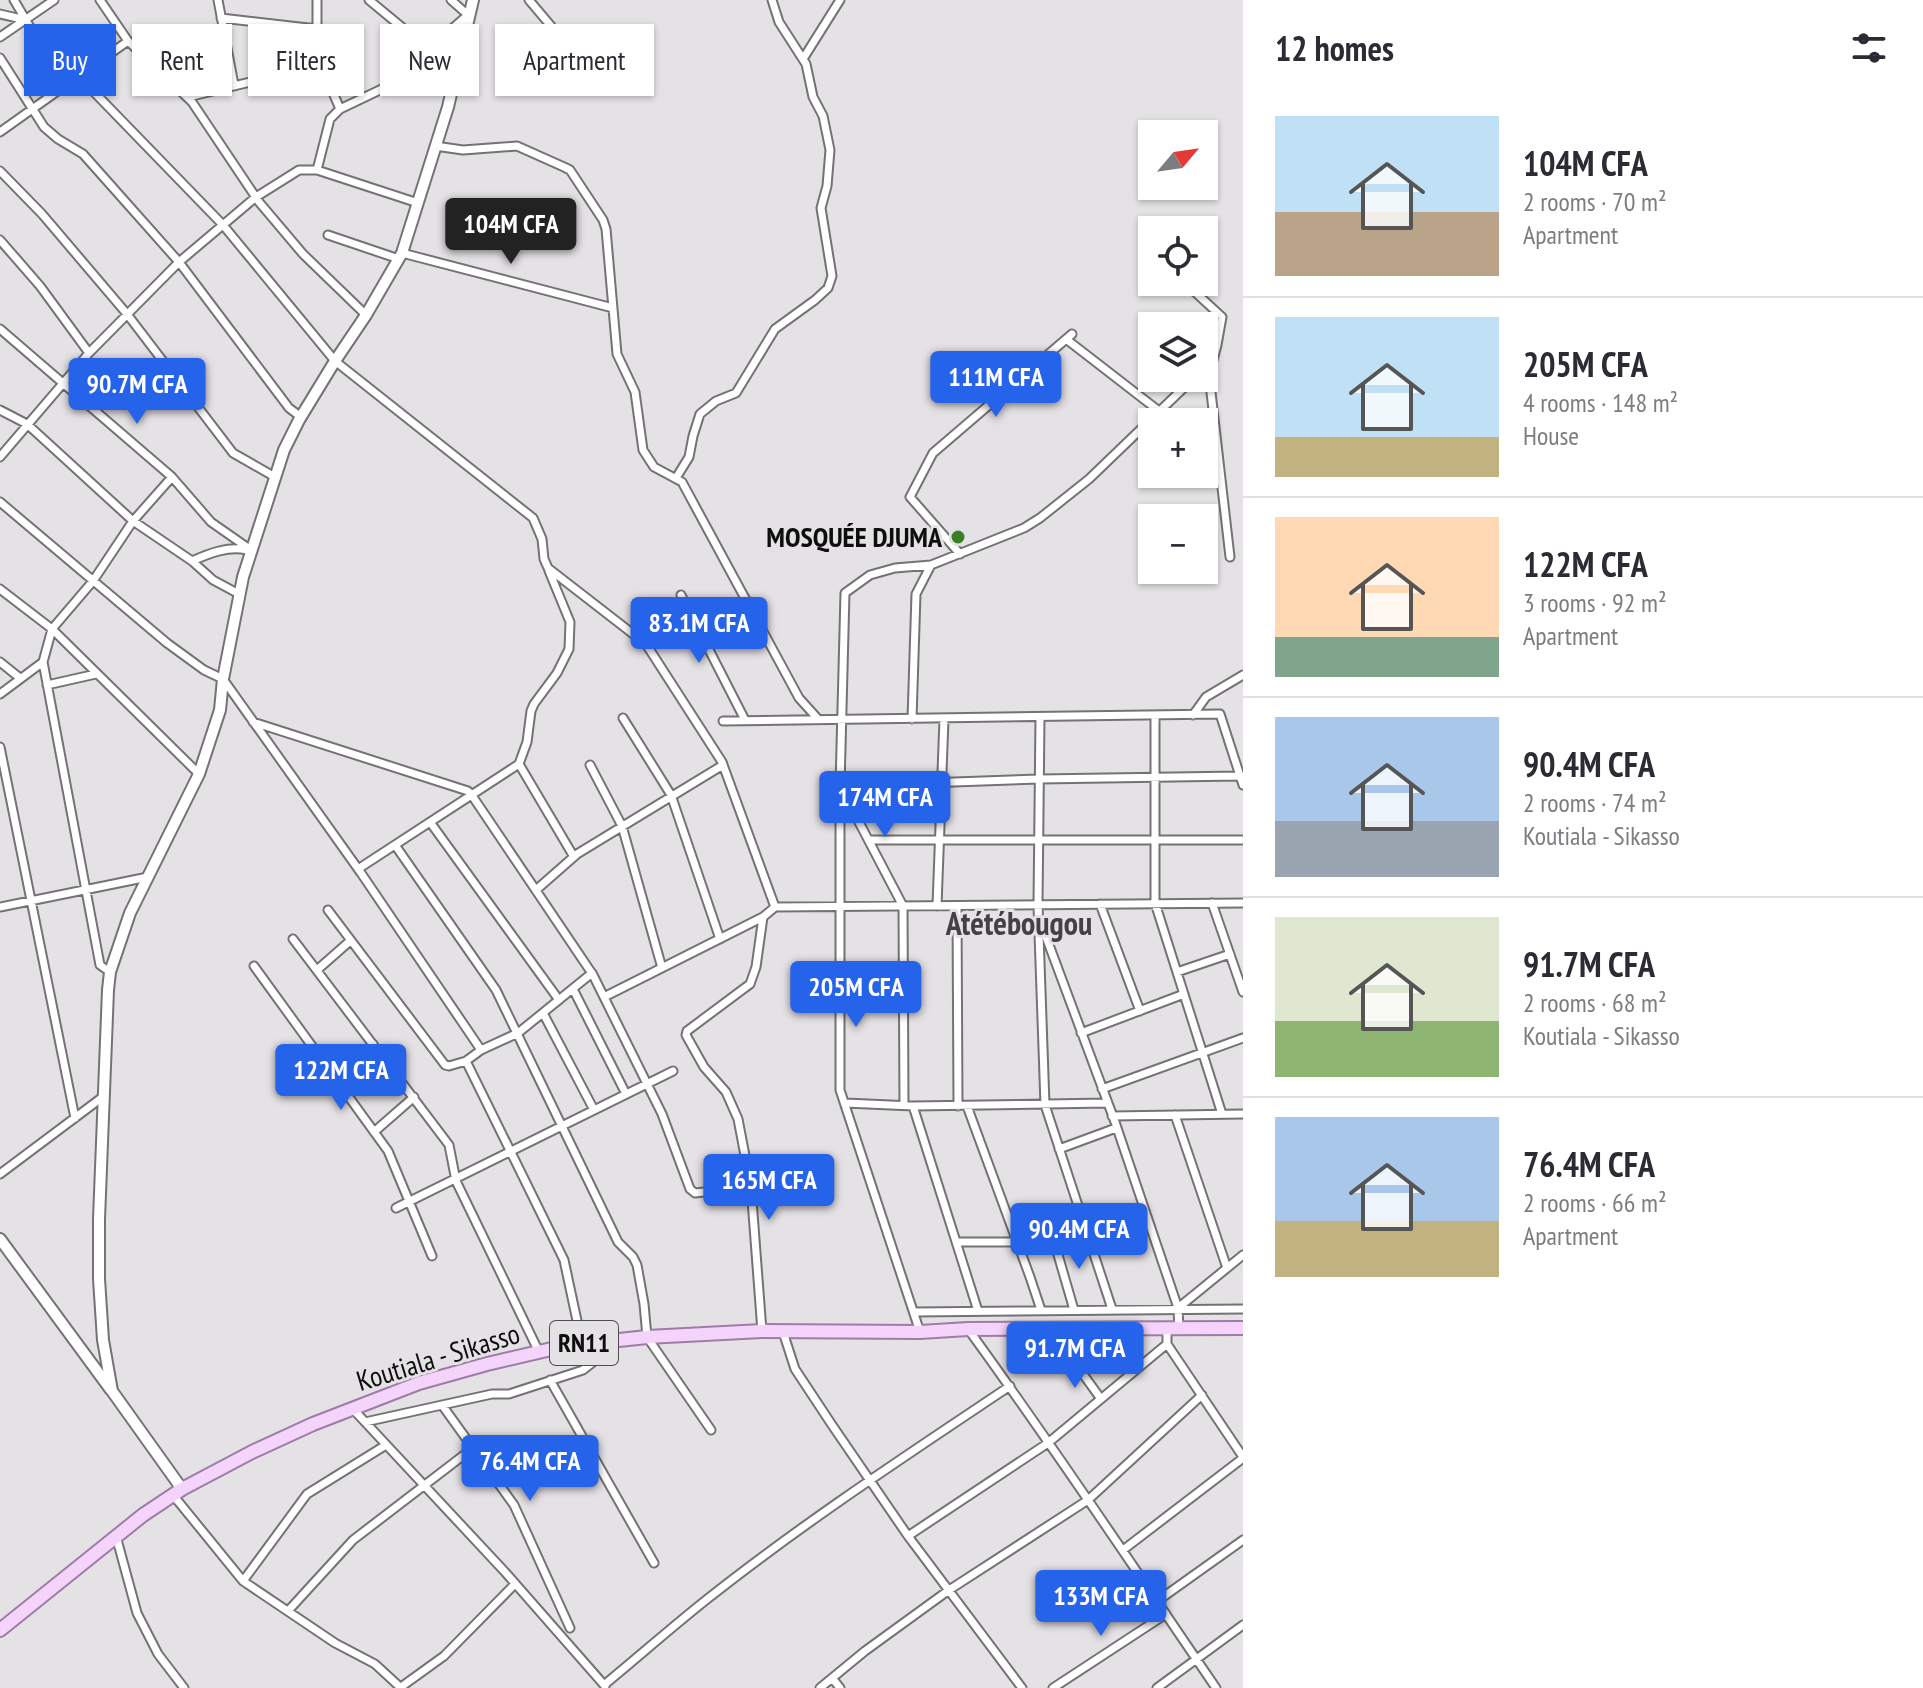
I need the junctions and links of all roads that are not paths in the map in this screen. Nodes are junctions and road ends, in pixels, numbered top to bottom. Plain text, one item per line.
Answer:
1 (14, 0) edge
2 (54, 0) edge
3 (100, 0) edge
4 (218, 0) edge
5 (317, 0) edge
6 (369, 0) edge
7 (451, 0) edge
8 (473, 0) edge
9 (529, 0) edge
10 (772, 0) edge
11 (840, 0) edge
12 (0, 14) edge
13 (468, 15) junction
14 (221, 18) junction
15 (26, 20) junction
16 (28, 24) edge
17 (273, 24) edge
18 (317, 24) edge
19 (398, 24) edge
20 (458, 24) edge
21 (466, 24) edge
22 (549, 24) edge
23 (0, 37) edge
24 (128, 41) junction
25 (116, 50) edge
26 (0, 58) edge
27 (803, 59) junction
28 (248, 82) edge
29 (234, 85) junction
30 (380, 90) edge
31 (52, 96) edge
32 (98, 96) edge
33 (334, 96) edge
34 (451, 96) edge
35 (188, 97) junction
36 (33, 109) junction
37 (340, 109) junction
38 (0, 132) edge
39 (435, 146) junction
40 (317, 170) junction
41 (0, 171) edge
42 (256, 197) junction
43 (418, 203) junction
44 (223, 225) junction
45 (328, 235) dead end
46 (0, 240) edge
47 (400, 256) junction
48 (179, 262) junction
49 (1199, 296) edge
50 (613, 308) junction
51 (1217, 312) edge
52 (1218, 313) edge
53 (127, 314) junction
54 (366, 315) junction
55 (0, 329) edge
56 (1218, 336) edge
57 (89, 353) junction
58 (335, 361) junction
59 (63, 384) junction
60 (1179, 392) edge
61 (1211, 392) edge
62 (1155, 408) edge
63 (1162, 408) edge
64 (0, 410) edge
65 (301, 417) junction
66 (27, 424) junction
67 (1138, 431) edge
68 (0, 457) edge
69 (172, 477) junction
70 (275, 477) junction
71 (676, 478) junction
72 (0, 502) edge
73 (133, 521) junction
74 (251, 550) junction
75 (960, 554) junction
76 (1230, 557) dead end
77 (192, 561) junction
78 (931, 565) junction
79 (548, 568) junction
80 (93, 581) junction
81 (0, 589) edge
82 (239, 594) junction
83 (681, 595) dead end
84 (52, 629) junction
85 (0, 662) edge
86 (43, 662) junction
87 (96, 674) junction
88 (1243, 675) edge
89 (20, 678) junction
90 (223, 679) junction
91 (47, 685) junction
92 (0, 694) edge
93 (1155, 715) junction
94 (1193, 715) junction
95 (1040, 717) junction
96 (623, 718) dead end
97 (842, 718) junction
98 (818, 719) junction
99 (912, 719) junction
100 (944, 719) junction
101 (745, 720) junction
102 (723, 721) dead end
103 (253, 722) junction
104 (1243, 745) edge
105 (0, 747) edge
106 (1231, 749) junction
107 (519, 764) junction
108 (590, 765) dead end
109 (723, 765) junction
110 (199, 774) junction
111 (1155, 777) junction
112 (1039, 779) junction
113 (1242, 780) edge
114 (942, 782) junction
115 (840, 786) junction
116 (471, 795) junction
117 (672, 797) junction
118 (430, 822) junction
119 (622, 826) junction
120 (939, 839) junction
121 (869, 840) junction
122 (1039, 840) junction
123 (1155, 840) junction
124 (1243, 840) edge
125 (395, 845) junction
126 (574, 857) junction
127 (358, 869) junction
128 (148, 877) junction
129 (86, 890) junction
130 (536, 890) junction
131 (31, 900) junction
132 (1155, 903) junction
133 (1212, 903) junction
134 (1243, 903) edge
135 (1100, 904) junction
136 (1038, 905) junction
137 (841, 906) junction
138 (903, 906) junction
139 (937, 906) junction
140 (957, 906) junction
141 (0, 907) edge
142 (775, 907) junction
143 (328, 910) dead end
144 (763, 917) junction
145 (1039, 918) junction
146 (293, 939) dead end
147 (720, 939) junction
148 (350, 941) junction
149 (1230, 954) junction
150 (254, 966) dead end
151 (662, 968) junction
152 (317, 970) junction
153 (110, 972) junction
154 (1177, 972) junction
155 (592, 973) junction
156 (573, 989) junction
157 (1243, 992) edge
158 (1184, 994) junction
159 (604, 997) junction
160 (559, 1000) junction
161 (1140, 1011) junction
162 (543, 1013) junction
163 (518, 1033) junction
164 (1081, 1033) junction
165 (1243, 1038) edge
166 (373, 1044) junction
167 (481, 1050) junction
168 (1202, 1053) junction
169 (466, 1061) junction
170 (673, 1071) dead end
171 (333, 1075) junction
172 (647, 1083) junction
173 (1102, 1089) junction
174 (626, 1094) junction
175 (104, 1096) junction
176 (414, 1097) junction
177 (845, 1103) junction
178 (1108, 1103) junction
179 (1045, 1105) junction
180 (908, 1106) junction
181 (963, 1106) junction
182 (594, 1110) junction
183 (1222, 1114) junction
184 (1243, 1114) edge
185 (1175, 1115) junction
186 (1112, 1116) junction
187 (75, 1118) junction
188 (563, 1125) junction
189 (1116, 1128) junction
190 (374, 1132) junction
191 (1059, 1149) junction
192 (511, 1151) junction
193 (0, 1174) edge
194 (456, 1179) junction
195 (751, 1187) junction
196 (409, 1202) junction
197 (396, 1208) dead end
198 (1088, 1237) junction
199 (0, 1239) edge
200 (1054, 1241) junction
201 (957, 1242) junction
202 (1018, 1242) junction
203 (1243, 1255) edge
204 (432, 1256) dead end
205 (1227, 1268) junction
206 (1178, 1308) junction
207 (1112, 1309) junction
208 (1243, 1309) edge
209 (1041, 1310) junction
210 (1074, 1310) junction
211 (978, 1311) junction
212 (914, 1312) junction
213 (1243, 1328) edge
214 (968, 1329) junction
215 (1173, 1329) junction
216 (762, 1331) junction
217 (783, 1332) junction
218 (920, 1332) junction
219 (647, 1337) junction
220 (602, 1341) junction
221 (582, 1344) junction
222 (1167, 1344) junction
223 (539, 1352) junction
224 (1075, 1363) dead end
225 (550, 1380) junction
226 (1010, 1386) junction
227 (112, 1391) junction
228 (1202, 1395) junction
229 (1101, 1399) junction
230 (442, 1405) junction
231 (352, 1408) junction
232 (365, 1422) junction
233 (711, 1430) dead end
234 (1048, 1443) junction
235 (386, 1445) junction
236 (473, 1448) junction
237 (1243, 1457) edge
238 (870, 1480) junction
239 (424, 1485) junction
240 (178, 1492) junction
241 (1088, 1500) junction
242 (116, 1536) junction
243 (908, 1536) junction
244 (1243, 1540) edge
245 (1123, 1550) junction
246 (654, 1563) dead end
247 (243, 1581) junction
248 (515, 1584) junction
249 (949, 1590) junction
250 (1156, 1602) junction
251 (288, 1611) junction
252 (1166, 1614) junction
253 (1243, 1625) edge
254 (570, 1628) dead end
255 (0, 1630) edge
256 (1197, 1660) junction
257 (832, 1678) junction
258 (605, 1687) edge
259 (184, 1688) edge
260 (401, 1688) edge
261 (820, 1688) edge
262 (840, 1688) edge
263 (1022, 1688) edge
264 (1053, 1688) edge
265 (1157, 1688) edge
266 (1216, 1688) edge

1 - 15 street
2 - 15 street
3 - 24 street
4 - 14 street
5 - 18 street
6 - 19 street
7 - 13 street
8 - 13 street
9 - 22 street
10 - 27 street
11 - 27 street
12 - 15 street
13 - 20 street
13 - 21 street
14 - 17 street
14 - 29 street
15 - 16 street
15 - 23 street
24 - 25 street
24 - 35 street
26 - 36 street
27 - 71 street
28 - 29 street
29 - 35 street
30 - 37 street
31 - 36 street
32 - 44 street
33 - 37 street
34 - 39 street
35 - 42 street
36 - 38 street
36 - 48 street
37 - 40 street
39 - 43 street
39 - 50 street
40 - 42 street
40 - 43 street
41 - 53 street
42 - 44 street
42 - 54 street
43 - 47 street
44 - 48 street
44 - 58 street
45 - 47 street
46 - 57 street
47 - 50 street
47 - 54 street
48 - 53 street
48 - 65 street
49 - 51 street
50 - 71 street
52 - 56 street
53 - 57 street
53 - 70 street
54 - 58 street
55 - 59 street
57 - 59 street
58 - 65 street
58 - 79 street
59 - 66 street
59 - 69 street
60 - 63 street
61 - 76 street
62 - 75 street
64 - 66 street
65 - 70 street
66 - 68 street
66 - 73 street
67 - 75 street
69 - 73 street
69 - 74 street
70 - 74 street
71 - 98 street
72 - 80 street
73 - 77 street
73 - 80 street
74 - 77 street
74 - 82 street
75 - 78 street
77 - 82 street
78 - 97 street
78 - 99 street
79 - 107 street
79 - 109 street
80 - 84 street
80 - 90 street
81 - 84 street
82 - 90 street
83 - 101 street
84 - 86 street
84 - 87 street
85 - 89 street
86 - 89 street
86 - 91 street
87 - 91 street
87 - 110 street
88 - 94 street
89 - 92 street
90 - 103 street
90 - 110 street
91 - 129 street
93 - 94 street
93 - 95 street
93 - 111 street
94 - 106 street
95 - 100 street
95 - 112 street
96 - 117 street
97 - 98 street
97 - 99 street
97 - 115 street
98 - 101 street
99 - 100 street
100 - 114 street
101 - 102 street
103 - 116 street
103 - 127 street
104 - 106 street
105 - 131 street
106 - 113 street
107 - 116 street
107 - 126 street
108 - 119 street
109 - 117 street
109 - 142 street
110 - 128 street
111 - 112 street
111 - 113 street
111 - 123 street
112 - 114 street
112 - 122 street
114 - 115 street
114 - 120 street
115 - 121 street
115 - 137 street
116 - 118 street
116 - 130 street
117 - 119 street
117 - 147 street
118 - 125 street
118 - 160 street
119 - 126 street
119 - 151 street
120 - 121 street
120 - 122 street
120 - 139 street
121 - 138 street
122 - 123 street
122 - 136 street
123 - 124 street
123 - 132 street
125 - 127 street
125 - 163 street
126 - 130 street
127 - 167 street
128 - 129 street
128 - 153 street
129 - 131 street
129 - 153 street
130 - 155 street
131 - 141 street
131 - 187 street
132 - 133 street
132 - 135 street
132 - 154 street
133 - 134 street
133 - 149 street
135 - 136 street
135 - 161 street
136 - 140 street
136 - 145 street
137 - 138 street
137 - 142 street
137 - 177 street
138 - 139 street
138 - 180 street
139 - 140 street
140 - 181 street
142 - 144 street
143 - 148 street
144 - 147 street
144 - 195 street
145 - 164 street
145 - 179 street
146 - 152 street
147 - 151 street
148 - 152 street
148 - 169 street
149 - 154 street
149 - 157 street
150 - 171 street
151 - 159 street
152 - 166 street
153 - 175 street
154 - 158 street
155 - 156 street
155 - 159 street
156 - 160 street
156 - 174 street
158 - 161 street
158 - 168 street
159 - 172 street
160 - 162 street
161 - 164 street
162 - 163 street
162 - 182 street
163 - 167 street
163 - 188 street
164 - 173 street
165 - 168 street
166 - 171 street
166 - 176 street
167 - 169 street
168 - 173 street
168 - 183 street
169 - 192 street
170 - 172 street
171 - 190 street
172 - 174 street
172 - 195 street
173 - 178 street
174 - 182 street
175 - 187 street
175 - 227 street
176 - 190 street
176 - 194 street
177 - 180 street
177 - 212 street
178 - 179 street
178 - 186 street
179 - 181 street
179 - 191 street
180 - 181 street
180 - 201 street
181 - 202 street
182 - 188 street
183 - 184 street
183 - 185 street
185 - 186 street
185 - 205 street
186 - 189 street
187 - 193 street
188 - 192 street
188 - 219 street
189 - 191 street
189 - 206 street
190 - 196 street
191 - 198 street
192 - 194 street
192 - 221 street
194 - 196 street
194 - 223 street
195 - 216 street
196 - 197 street
196 - 204 street
198 - 200 street
198 - 207 street
199 - 227 street
200 - 202 street
200 - 210 street
201 - 202 street
201 - 211 street
202 - 209 street
203 - 205 street
205 - 206 street
206 - 207 street
206 - 208 street
206 - 215 street
207 - 210 street
209 - 210 street
209 - 211 street
211 - 212 street
212 - 218 street
213 - 215 main road, Koutiala - Sikasso / RN11
214 - 215 main road, Koutiala - Sikasso / RN11
214 - 218 main road, Koutiala - Sikasso / RN11
214 - 226 street
215 - 222 street
216 - 217 main road, Koutiala - Sikasso / RN11
216 - 219 main road, Koutiala - Sikasso / RN11
217 - 218 main road, Koutiala - Sikasso / RN11
217 - 238 street
219 - 220 main road, Koutiala - Sikasso / RN11
219 - 233 street
220 - 221 main road, Koutiala - Sikasso / RN11
220 - 225 street
221 - 223 main road, Koutiala - Sikasso / RN11
222 - 228 street
222 - 229 street
223 - 231 main road, Koutiala - Sikasso / RN11
224 - 229 street
225 - 230 street
225 - 246 street
226 - 234 street
226 - 238 street
227 - 240 street
228 - 237 street
228 - 241 street
229 - 234 street
230 - 232 street
230 - 236 street
231 - 232 street
231 - 240 main road, Koutiala - Sikasso / RN11
232 - 235 street
234 - 241 street
234 - 243 street
235 - 239 street
235 - 247 street
236 - 239 street
236 - 254 street
237 - 245 street
238 - 243 street
238 - 258 street
239 - 248 street
239 - 251 street
240 - 242 main road, Koutiala - Sikasso / RN11
240 - 247 street
241 - 245 street
241 - 249 street
242 - 255 main road, Koutiala - Sikasso / RN11
242 - 259 street
243 - 249 street
244 - 250 street
245 - 250 street
247 - 251 street
248 - 258 street
248 - 260 street
249 - 257 street
249 - 263 street
250 - 252 street
251 - 260 street
252 - 256 street
252 - 264 street
253 - 256 street
256 - 265 street
256 - 266 street
257 - 261 street
257 - 262 street

